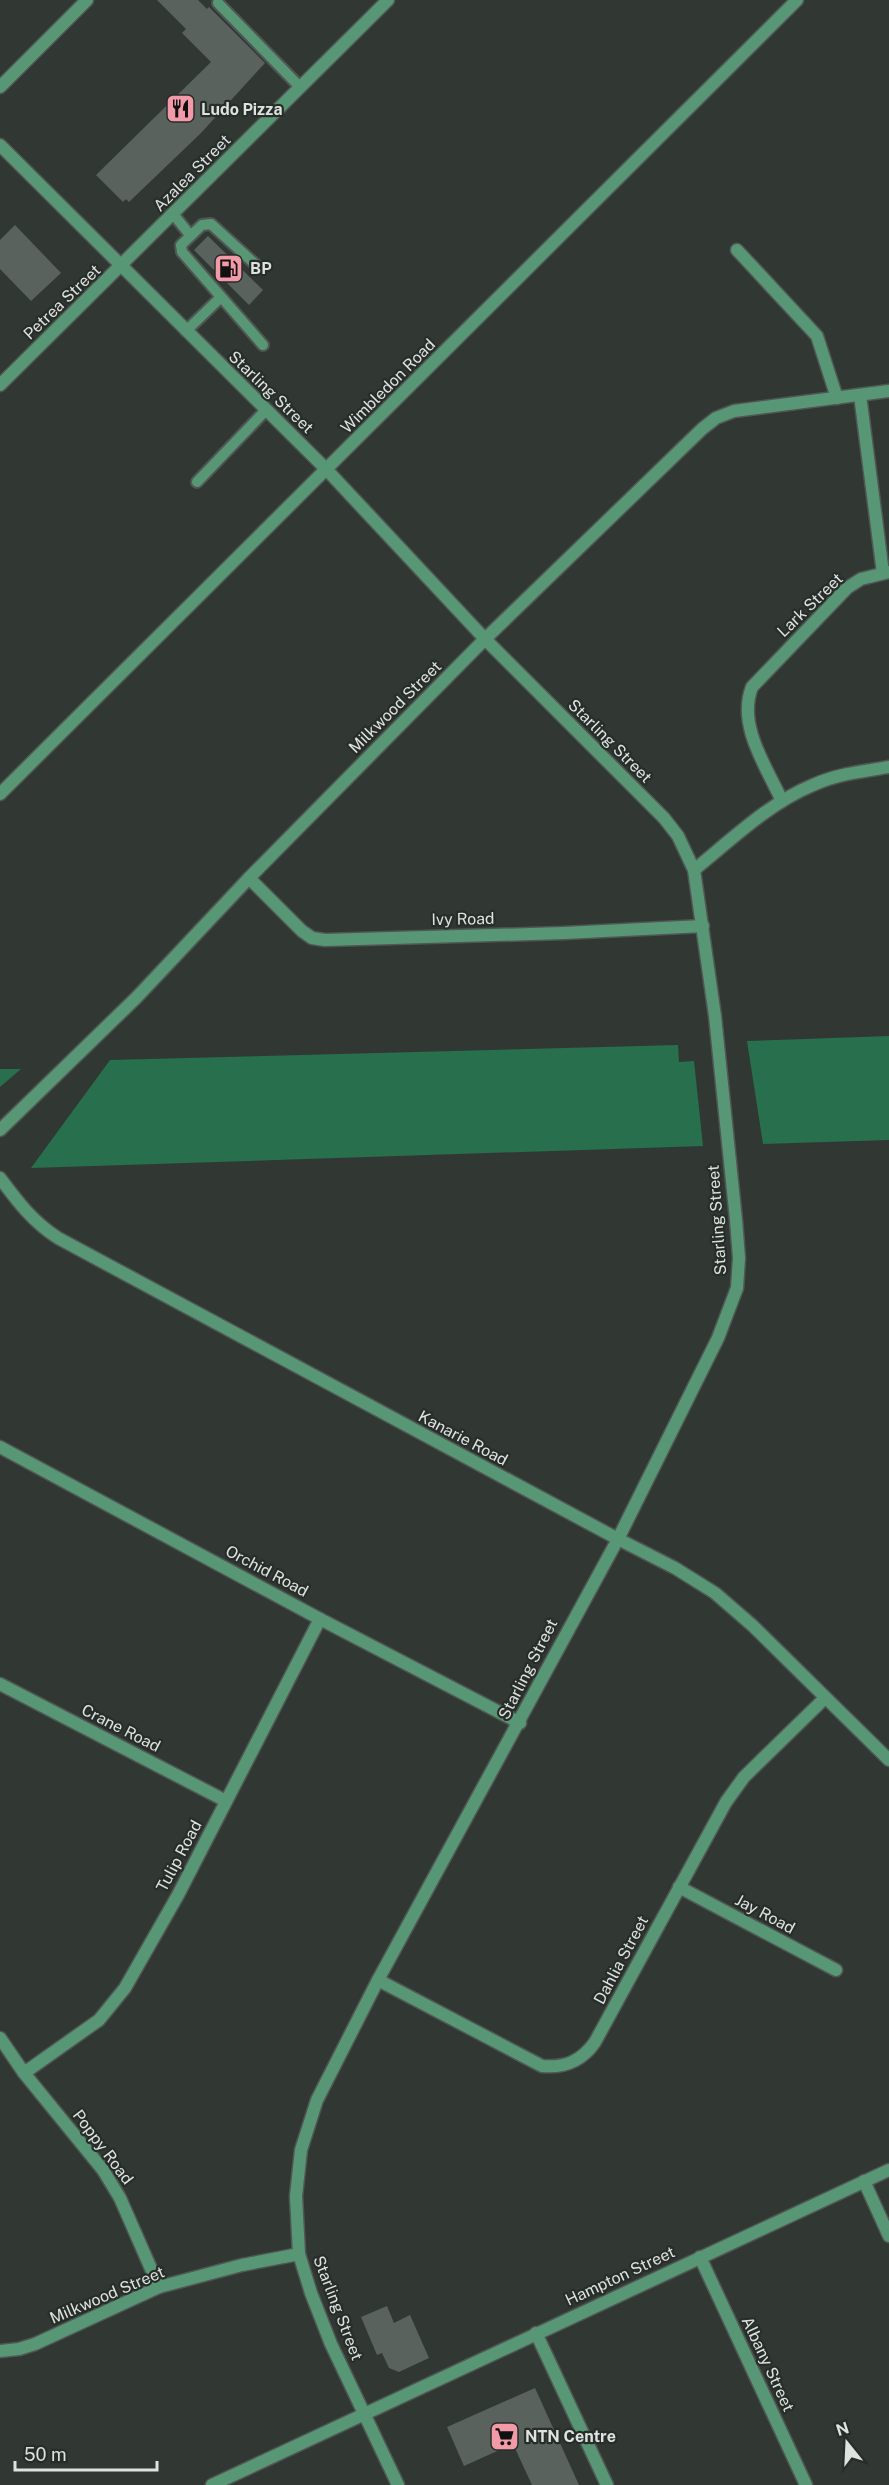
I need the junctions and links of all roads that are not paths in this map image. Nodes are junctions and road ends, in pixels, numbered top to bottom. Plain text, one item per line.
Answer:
1 (87, 0) edge
2 (388, 0) edge
3 (797, 0) edge
4 (218, 3) dead end
5 (0, 87) edge
6 (300, 87) junction
7 (0, 145) edge
8 (174, 215) junction
9 (190, 235) junction
10 (737, 250) dead end
11 (255, 264) dead end
12 (121, 267) junction
13 (220, 298) junction
14 (186, 331) junction
15 (263, 345) dead end
16 (0, 385) edge
17 (889, 392) edge
18 (861, 395) junction
19 (837, 398) junction
20 (266, 410) junction
21 (327, 470) junction
22 (197, 482) dead end
23 (886, 573) edge
24 (485, 639) junction
25 (889, 767) edge
26 (0, 794) edge
27 (782, 801) junction
28 (694, 870) junction
29 (249, 878) junction
30 (703, 926) junction
31 (0, 1130) edge
32 (0, 1178) edge
33 (0, 1447) edge
34 (618, 1539) junction
35 (320, 1619) junction
36 (0, 1684) edge
37 (825, 1698) junction
38 (520, 1723) junction
39 (889, 1760) edge
40 (226, 1802) junction
41 (679, 1887) junction
42 (836, 1970) dead end
43 (378, 1980) junction
44 (0, 2038) edge
45 (24, 2073) junction
46 (889, 2170) edge
47 (864, 2181) junction
48 (889, 2236) edge
49 (299, 2254) junction
50 (700, 2257) junction
51 (159, 2288) junction
52 (536, 2333) junction
53 (0, 2351) edge
54 (365, 2414) junction
55 (212, 2485) edge
56 (398, 2485) edge
57 (607, 2485) edge
58 (806, 2485) edge

1 - 5 street
2 - 6 street, Azalea Street
3 - 21 street, Wimbledon Road
4 - 6 lane
6 - 8 street, Azalea Street
7 - 12 street, Starling Street
8 - 9 lane
8 - 12 street, Azalea Street
9 - 11 lane
9 - 13 lane
10 - 19 street
12 - 14 street, Starling Street
12 - 16 street, Petrea Street
13 - 14 lane
13 - 15 lane
14 - 20 street, Starling Street
17 - 18 street, Milkwood Street
18 - 19 street, Milkwood Street
18 - 23 street, Lark Street
19 - 24 street, Milkwood Street
20 - 21 street, Starling Street
20 - 22 lane
21 - 24 street, Starling Street
21 - 26 street, Wimbledon Road
23 - 27 street, Lark Street
24 - 28 street, Starling Street
24 - 29 street, Milkwood Street
25 - 27 street
27 - 28 street
28 - 30 street, Starling Street
29 - 30 street, Ivy Road
29 - 31 street, Milkwood Street
30 - 34 street, Starling Street
32 - 34 street, Kanarie Road
33 - 35 street, Orchid Road
34 - 37 street, Kanarie Road
34 - 38 street, Starling Street
35 - 38 street, Orchid Road
35 - 40 street, Tulip Road
36 - 40 street, Crane Road
37 - 39 street, Kanarie Road
37 - 41 street, Dahlia Street
38 - 43 street, Starling Street
40 - 45 street, Tulip Road
41 - 42 street, Jay Road
41 - 43 street, Dahlia Street
43 - 49 street, Starling Street
44 - 45 street, Poppy Road
45 - 51 street, Poppy Road
46 - 47 street, Hampton Street
47 - 48 street
47 - 50 street, Hampton Street
49 - 51 street, Milkwood Street
49 - 54 street, Starling Street
50 - 52 street, Hampton Street
50 - 58 street, Albany Street
51 - 53 street, Milkwood Street
52 - 54 street, Hampton Street
52 - 57 street
54 - 55 street, Hampton Street
54 - 56 street, Starling Street

